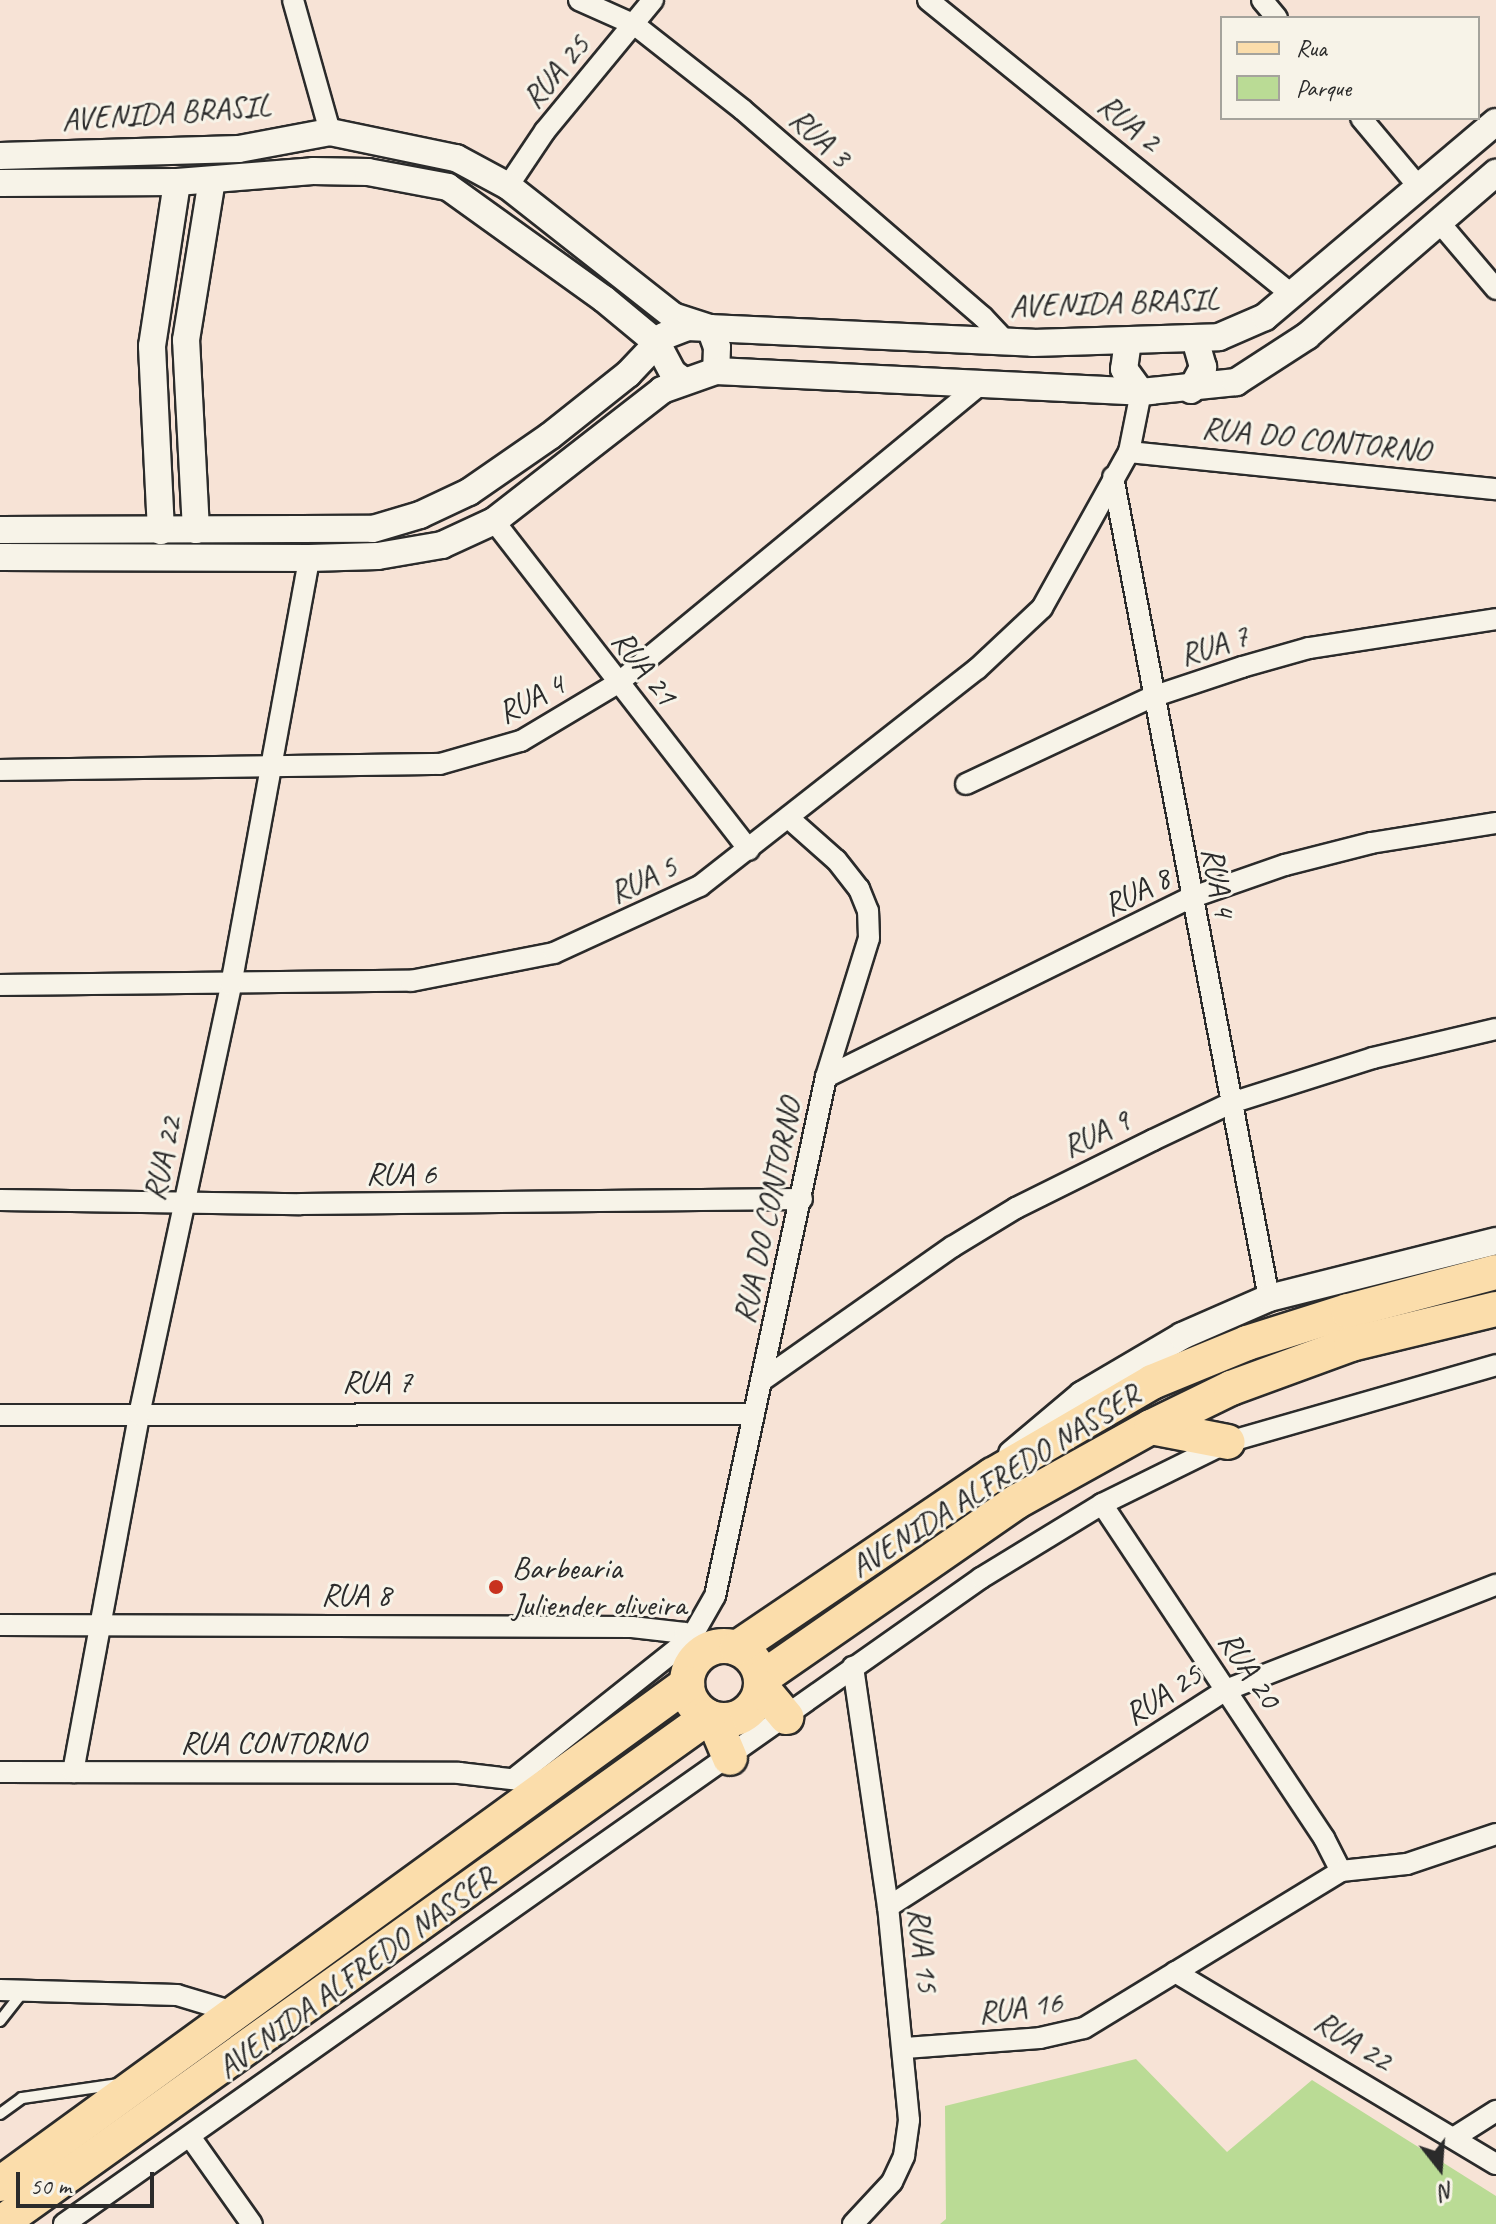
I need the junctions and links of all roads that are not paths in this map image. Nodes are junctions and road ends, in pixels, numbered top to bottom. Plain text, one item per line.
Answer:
1 (293, 0) edge
2 (579, 0) edge
3 (653, 0) edge
4 (928, 0) edge
5 (1262, 0) edge
6 (1275, 16) edge
7 (635, 25) junction
8 (1363, 120) edge
9 (1496, 122) edge
10 (330, 132) junction
11 (51, 155) junction
12 (0, 156) edge
13 (456, 158) junction
14 (1496, 173) edge
15 (212, 180) junction
16 (177, 182) junction
17 (0, 183) edge
18 (52, 183) junction
19 (508, 186) junction
20 (448, 187) junction
21 (1419, 187) junction
22 (1439, 222) junction
23 (1496, 289) edge
24 (1291, 294) junction
25 (710, 328) junction
26 (1195, 339) junction
27 (1128, 341) junction
28 (1006, 342) junction
29 (657, 343) junction
30 (716, 371) junction
31 (684, 381) junction
32 (979, 385) junction
33 (1191, 390) junction
34 (1141, 392) junction
35 (1129, 452) junction
36 (1113, 477) junction
37 (1496, 489) edge
38 (494, 521) junction
39 (373, 529) junction
40 (0, 530) edge
41 (196, 530) junction
42 (161, 531) junction
43 (80, 543) junction
44 (378, 556) junction
45 (0, 557) edge
46 (309, 558) junction
47 (1496, 619) edge
48 (618, 683) junction
49 (1152, 697) junction
50 (271, 769) junction
51 (0, 770) edge
52 (966, 784) dead end
53 (791, 820) junction
54 (1496, 823) edge
55 (749, 850) junction
56 (1190, 898) junction
57 (0, 985) edge
58 (231, 985) junction
59 (1496, 1029) edge
60 (826, 1077) junction
61 (1231, 1103) junction
62 (802, 1199) junction
63 (0, 1200) edge
64 (185, 1203) junction
65 (1496, 1241) edge
66 (1496, 1272) edge
67 (1269, 1298) junction
68 (1496, 1309) edge
69 (1496, 1365) edge
70 (764, 1379) junction
71 (754, 1414) junction
72 (0, 1415) edge
73 (139, 1415) junction
74 (1151, 1427) junction
75 (1228, 1442) junction
76 (993, 1475) junction
77 (1102, 1504) junction
78 (1496, 1585) edge
79 (0, 1625) edge
80 (102, 1625) junction
81 (697, 1645) junction
82 (737, 1648) junction
83 (853, 1667) junction
84 (762, 1683) junction
85 (687, 1684) junction
86 (1226, 1690) junction
87 (786, 1717) junction
88 (711, 1718) junction
89 (730, 1758) junction
90 (0, 1772) edge
91 (73, 1772) junction
92 (529, 1784) junction
93 (1496, 1834) edge
94 (1341, 1871) junction
95 (888, 1907) junction
96 (1175, 1972) junction
97 (0, 1990) edge
98 (24, 1990) junction
99 (237, 2013) junction
100 (0, 2021) edge
101 (905, 2048) junction
102 (145, 2081) junction
103 (1496, 2111) edge
104 (0, 2114) edge
105 (1455, 2137) junction
106 (191, 2138) junction
107 (1496, 2164) edge
108 (0, 2184) edge
109 (0, 2224) edge
110 (64, 2224) edge
111 (252, 2224) edge
112 (853, 2224) edge

1 - 10 street
2 - 7 street, RUA 3
3 - 7 street, RUA 25
4 - 24 street, RUA 2
5 - 6 street
7 - 19 street, RUA 25
7 - 28 street, RUA 3
8 - 21 street
9 - 21 street, AVENIDA BRASIL
10 - 11 street, AVENIDA BRASIL
10 - 13 street, AVENIDA BRASIL
11 - 12 street, AVENIDA BRASIL
11 - 18 street
13 - 19 street, AVENIDA BRASIL
13 - 20 street
14 - 22 street, AVENIDA BRASIL
15 - 16 street, AVENIDA BRASIL
15 - 20 street, AVENIDA BRASIL
15 - 41 street
16 - 18 street, AVENIDA BRASIL
16 - 42 street
17 - 18 street, AVENIDA BRASIL
19 - 25 street, AVENIDA BRASIL
20 - 29 street, AVENIDA BRASIL
21 - 24 street, AVENIDA BRASIL
22 - 23 street
22 - 33 street, AVENIDA BRASIL
24 - 26 street, AVENIDA BRASIL
25 - 28 street, AVENIDA BRASIL
25 - 29 street, AVENIDA BRASIL
25 - 30 street
26 - 27 street, AVENIDA BRASIL
26 - 33 street
27 - 28 street, AVENIDA BRASIL
27 - 34 street
29 - 31 street, AVENIDA BRASIL
29 - 39 street, AVENIDA BRASIL
30 - 31 street, AVENIDA BRASIL
30 - 32 street, AVENIDA BRASIL
31 - 38 street, AVENIDA BRASIL
32 - 34 street, AVENIDA BRASIL
32 - 48 street, RUA 4
33 - 34 street, AVENIDA BRASIL
34 - 35 street
35 - 36 street, RUA 5
35 - 37 street, RUA DO CONTORNO
36 - 49 street, RUA 4
36 - 53 street, RUA 5
38 - 44 street, AVENIDA BRASIL
38 - 48 street, RUA 21
39 - 41 street, AVENIDA BRASIL
39 - 44 street
40 - 43 street, AVENIDA BRASIL
41 - 42 street, AVENIDA BRASIL
42 - 43 street, AVENIDA BRASIL
43 - 45 street, AVENIDA BRASIL
43 - 46 street, AVENIDA BRASIL
44 - 46 street, AVENIDA BRASIL
46 - 50 street, RUA 22
47 - 49 street, RUA 7
48 - 50 street, RUA 4
48 - 55 street, RUA 21
49 - 52 street, RUA 7
49 - 56 street, RUA 4
50 - 51 street, RUA 4
50 - 58 street, RUA 22
53 - 55 street, RUA 5
53 - 60 street, RUA DO CONTORNO
54 - 56 street, RUA 8
55 - 58 street, RUA 5
56 - 60 street, RUA 8
56 - 61 street, RUA 4
57 - 58 street, RUA 5
58 - 64 street, RUA 22
59 - 61 street, RUA 9
60 - 62 street, RUA DO CONTORNO
61 - 67 street, RUA 4
61 - 70 street, RUA 9
62 - 64 street, RUA 6
62 - 70 street, RUA DO CONTORNO
63 - 64 street, RUA 6
64 - 73 street, RUA 22
65 - 67 street
66 - 76 main road, AVENIDA ALFREDO NASSER
67 - 76 street
68 - 74 main road, AVENIDA ALFREDO NASSER
69 - 75 street
70 - 71 street, RUA DO CONTORNO
71 - 73 street, RUA 7
71 - 81 street, RUA DO CONTORNO
72 - 73 street, RUA 7
73 - 80 street, RUA 22
74 - 75 main road
74 - 84 main road, AVENIDA ALFREDO NASSER
75 - 77 street
76 - 82 main road, AVENIDA ALFREDO NASSER
77 - 83 street
77 - 86 street, RUA 20
78 - 86 street, RUA 25
79 - 80 street, RUA 8
80 - 81 street, RUA 8
80 - 91 street, RUA 22
81 - 82 main road
81 - 85 main road
81 - 92 street
82 - 84 main road
83 - 87 street
83 - 95 street, RUA 15
84 - 87 main road
84 - 88 main road
85 - 88 main road
85 - 92 main road, AVENIDA ALFREDO NASSER
86 - 94 street, RUA 20
86 - 95 street, RUA 25
87 - 89 street
88 - 89 main road
88 - 109 main road, AVENIDA ALFREDO NASSER
89 - 106 street
90 - 91 street, RUA CONTORNO
91 - 92 street, RUA CONTORNO
92 - 99 main road, AVENIDA ALFREDO NASSER
93 - 94 street
94 - 96 street, RUA 16
95 - 101 street, RUA 15
96 - 101 street, RUA 16
96 - 105 street, RUA 22
97 - 98 street
98 - 99 street
98 - 100 lane
99 - 102 main road, AVENIDA ALFREDO NASSER
101 - 112 street, RUA 15
102 - 104 lane
102 - 108 main road, AVENIDA ALFREDO NASSER
103 - 105 street
105 - 107 street, RUA 22
106 - 110 street
106 - 111 street

